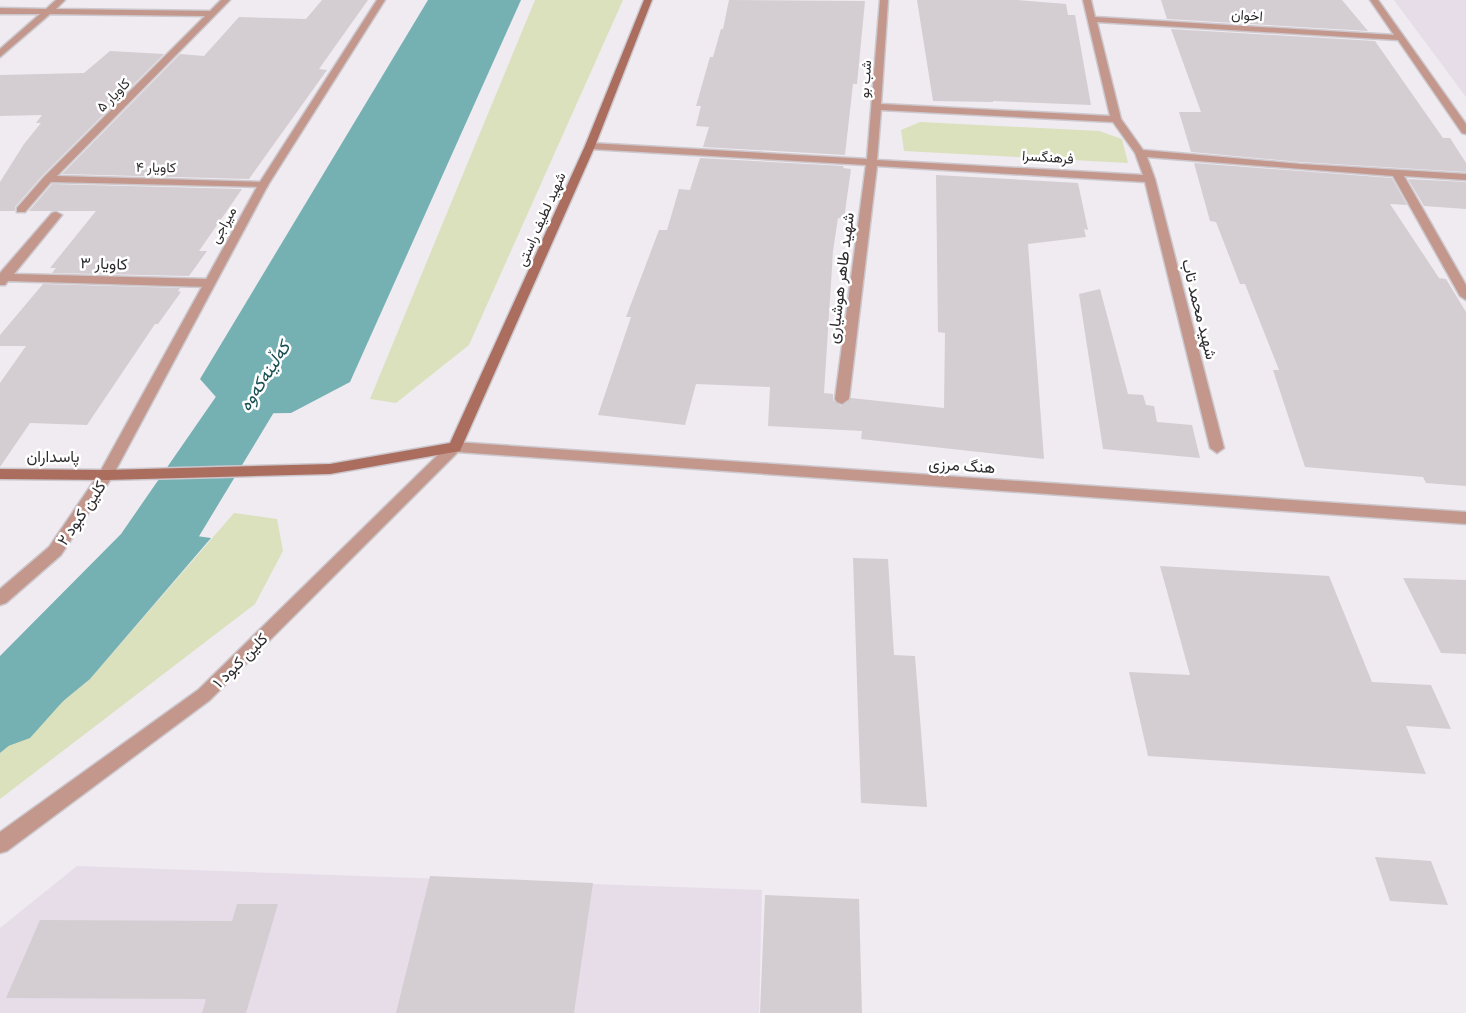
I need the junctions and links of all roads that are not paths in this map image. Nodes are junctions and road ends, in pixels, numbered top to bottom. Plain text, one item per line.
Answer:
1 (61, 0) edge
2 (226, 0) edge
3 (381, 0) edge
4 (648, 0) edge
5 (884, 0) edge
6 (1087, 0) edge
7 (1374, 0) edge
8 (0, 11) edge
9 (48, 12) junction
10 (212, 14) junction
11 (1093, 19) junction
12 (1401, 38) junction
13 (0, 54) edge
14 (876, 107) junction
15 (1116, 119) junction
16 (1466, 131) edge
17 (590, 146) junction
18 (1140, 153) junction
19 (872, 161) junction
20 (1398, 173) junction
21 (1466, 177) edge
22 (48, 179) junction
23 (1150, 179) junction
24 (263, 185) junction
25 (21, 210) dead end
26 (56, 215) dead end
27 (2, 279) edge
28 (208, 282) junction
29 (1466, 296) edge
30 (842, 399) dead end
31 (455, 447) junction
32 (1217, 448) dead end
33 (0, 474) edge
34 (106, 475) junction
35 (1466, 518) edge
36 (0, 598) edge
37 (0, 844) edge

1 - 9 street
2 - 10 street, کاویار ۵
3 - 24 street, میراجی
4 - 17 main road, شهید لطیف راستی
5 - 14 street, شب بو
6 - 11 street
7 - 12 street
8 - 9 street
9 - 10 street
9 - 13 street
10 - 22 street, کاویار ۵
11 - 12 street, اخوان
11 - 15 street
12 - 16 street
14 - 15 street
14 - 19 street, شب بو
15 - 18 street
17 - 19 street, فرهنگسرا
17 - 31 main road, شهید لطیف راستی
18 - 20 street
18 - 23 street
19 - 23 street, فرهنگسرا
19 - 30 street, شهید طاهر هوشیاری
20 - 21 street
20 - 29 street
22 - 24 street, کاویار ۴
22 - 25 street, کاویار ۵
23 - 32 street, شهید محمد تاب
24 - 28 street, میراجی
26 - 27 street
27 - 28 street, کاویار ۳
28 - 34 street, میراجی
31 - 34 main road, پاسداران
31 - 35 street, هنگ مرزی
31 - 37 street, کلین کبود ۱
33 - 34 main road, پاسداران
34 - 36 street, کلین کبود ۲

